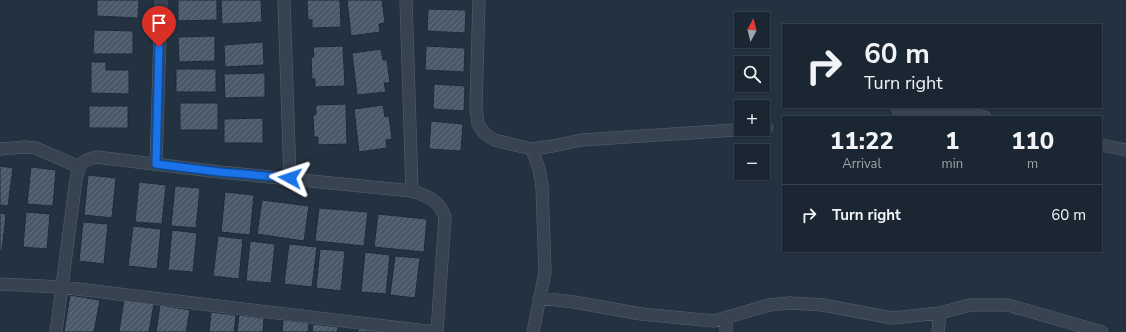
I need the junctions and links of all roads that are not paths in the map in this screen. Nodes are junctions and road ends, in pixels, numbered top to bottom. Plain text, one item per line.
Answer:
1 (284, 0) edge
2 (406, 0) edge
3 (479, 0) edge
4 (161, 3) dead end
5 (898, 110) dead end
6 (980, 116) edge
7 (734, 130) edge
8 (1102, 145) edge
9 (0, 149) edge
10 (532, 149) junction
11 (1126, 150) edge
12 (156, 164) junction
13 (79, 167) junction
14 (290, 178) junction
15 (412, 191) junction
16 (0, 284) edge
17 (61, 287) junction
18 (539, 298) junction
19 (940, 313) junction
20 (726, 318) junction
21 (56, 332) edge
22 (436, 332) edge
23 (533, 332) edge
24 (726, 332) edge
25 (938, 332) edge
26 (1102, 332) edge

1 - 14 street
2 - 15 street
3 - 10 street
4 - 12 street
5 - 6 street
7 - 10 street
8 - 11 street
9 - 13 street
10 - 18 street
12 - 13 street
12 - 14 street
13 - 17 street
14 - 15 street
15 - 22 street
16 - 17 street
17 - 21 street
17 - 22 street
18 - 20 street
18 - 23 street
19 - 20 street
19 - 25 street
19 - 26 street
20 - 24 street

